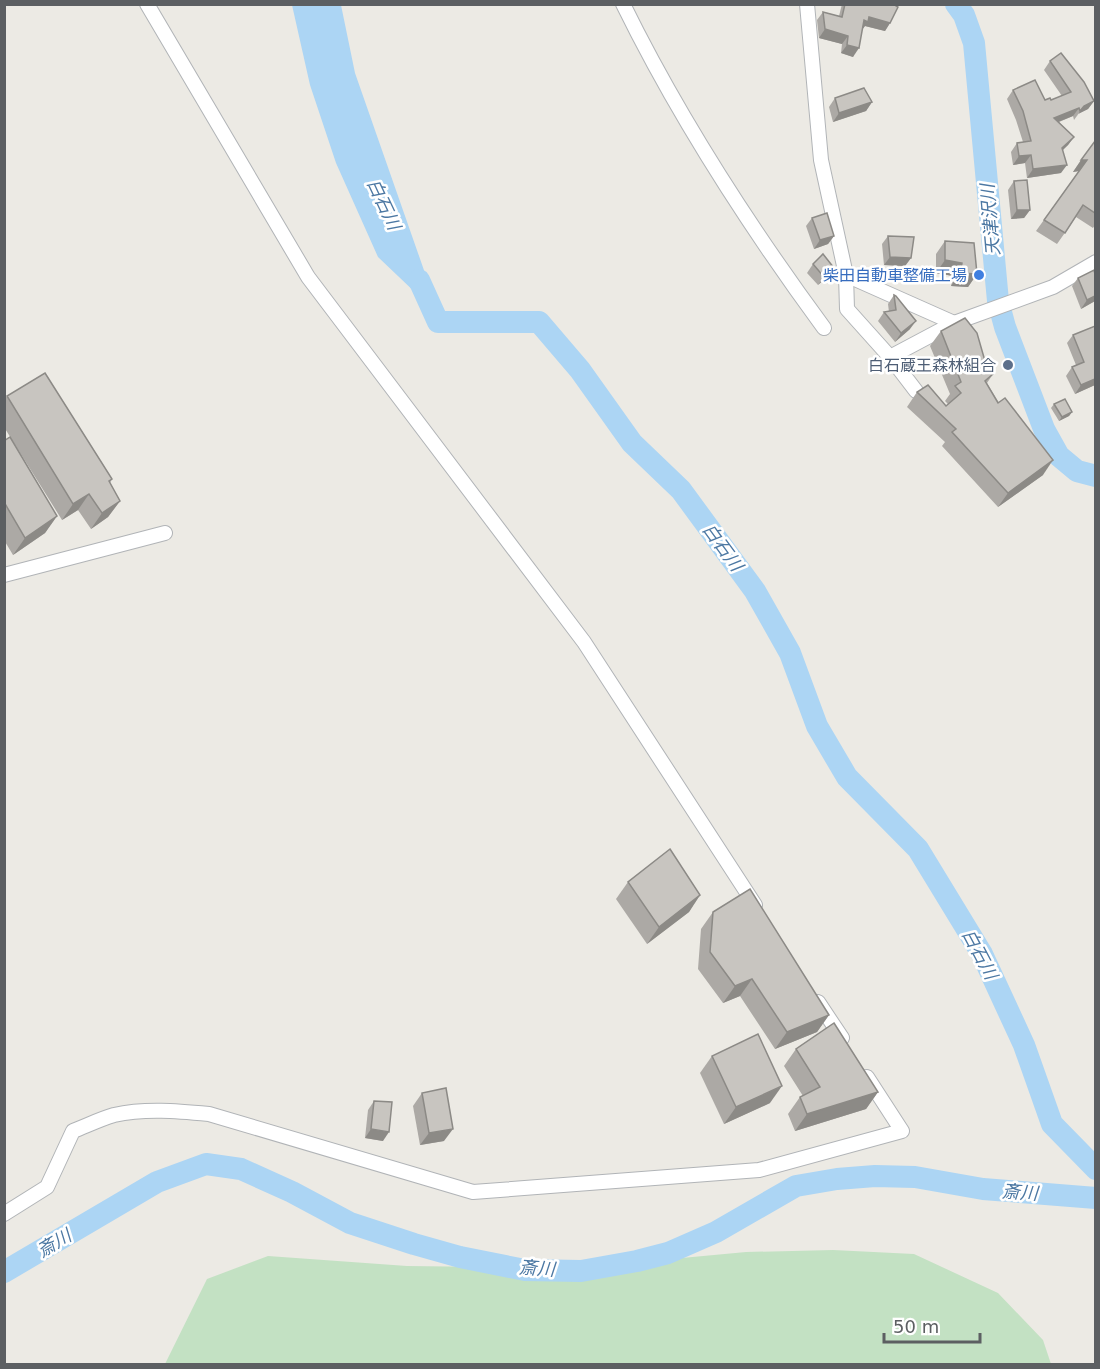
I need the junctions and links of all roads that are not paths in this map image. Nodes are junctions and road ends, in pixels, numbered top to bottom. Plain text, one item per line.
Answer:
1 (147, 4) edge
2 (623, 4) edge
3 (807, 4) edge
4 (1095, 262) edge
5 (846, 275) junction
6 (954, 323) junction
7 (824, 328) dead end
8 (890, 357) junction
9 (916, 391) edge
10 (165, 533) dead end
11 (4, 575) edge
12 (759, 912) edge
13 (811, 992) edge
14 (4, 1214) edge

1 - 12 street
2 - 7 street
3 - 5 street
4 - 6 street
5 - 6 street
5 - 8 street
6 - 8 street
8 - 9 street
10 - 11 street
13 - 14 street

